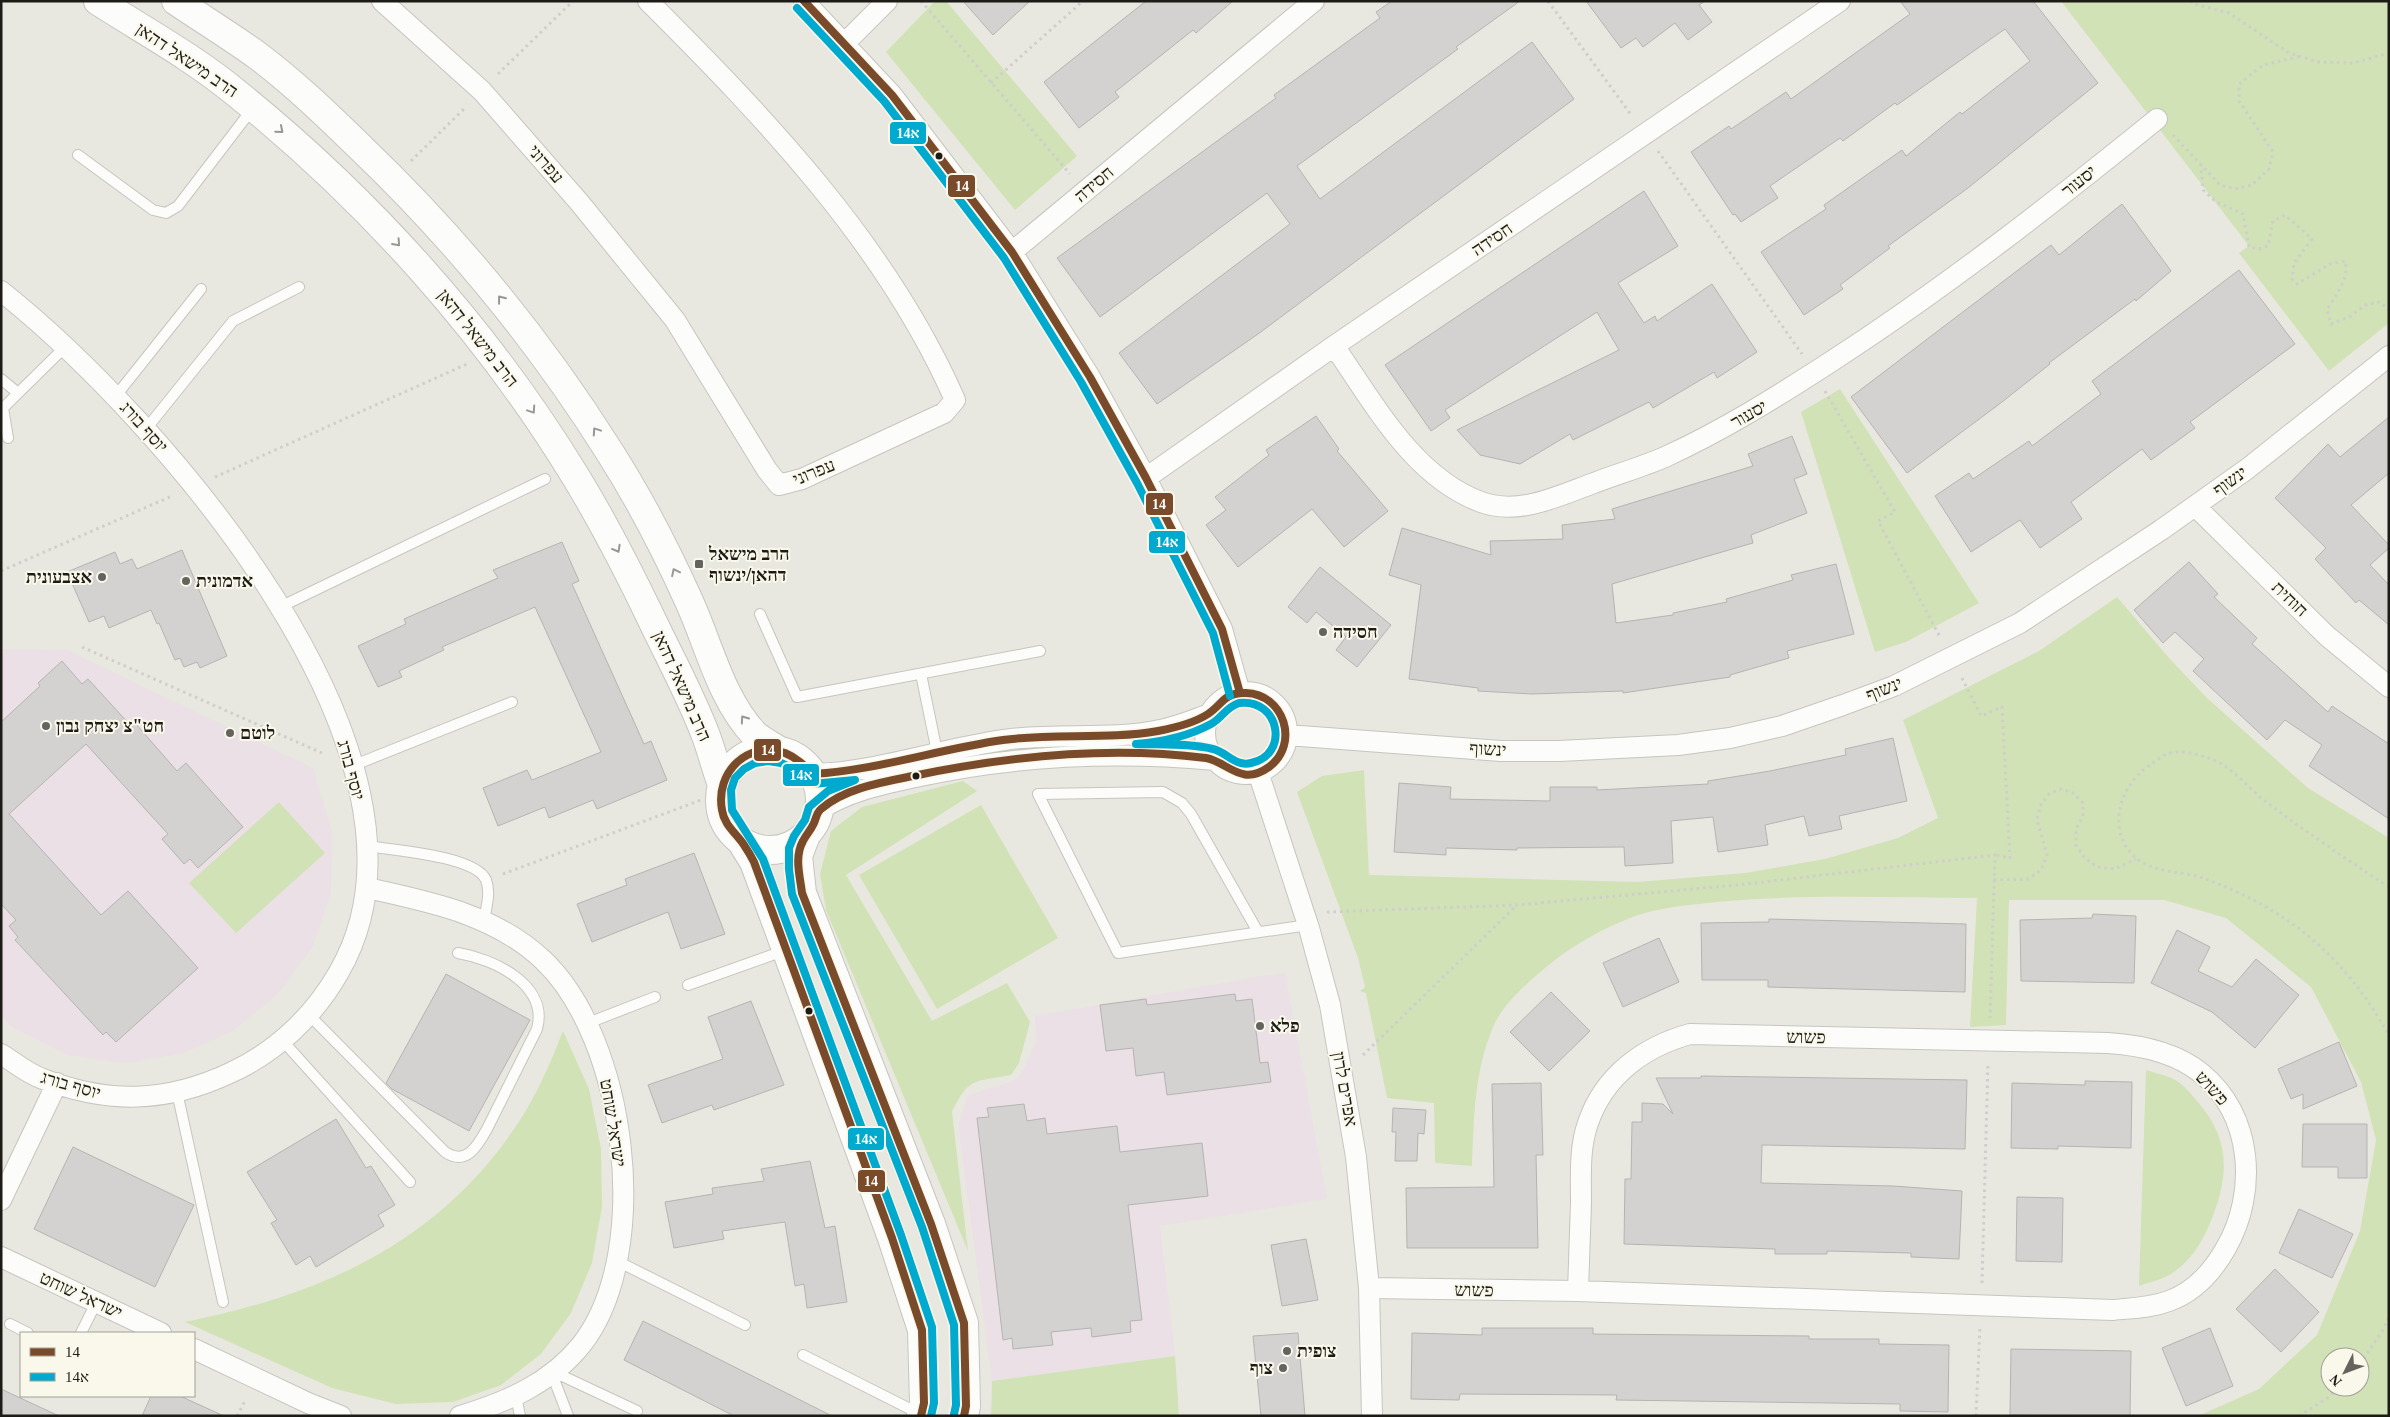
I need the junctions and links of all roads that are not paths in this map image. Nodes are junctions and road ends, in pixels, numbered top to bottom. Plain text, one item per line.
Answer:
1 (98, 1) edge
2 (176, 1) edge
3 (382, 1) edge
4 (648, 1) edge
5 (804, 1) edge
6 (887, 1) edge
7 (1314, 1) edge
8 (1840, 1) edge
9 (845, 43) junction
10 (253, 108) junction
11 (2158, 119) road end
12 (78, 155) dead end
13 (1012, 252) junction
14 (299, 287) dead end
15 (201, 289) dead end
16 (1, 291) edge
17 (1334, 346) junction
18 (65, 347) junction
19 (2389, 356) edge
20 (1, 379) edge
21 (18, 393) junction
22 (116, 396) junction
23 (146, 429) junction
24 (8, 438) dead end
25 (1146, 478) junction
26 (545, 479) dead end
27 (2195, 506) junction
28 (280, 607) junction
29 (760, 614) dead end
30 (1040, 651) dead end
31 (921, 674) junction
32 (2389, 687) edge
33 (1240, 693) junction
34 (512, 702) dead end
35 (1210, 714) junction
36 (1287, 734) junction
37 (780, 751) junction
38 (937, 752) junction
39 (1215, 760) junction
40 (352, 766) junction
41 (1258, 772) junction
42 (813, 774) junction
43 (721, 789) junction
44 (819, 810) junction
45 (806, 835) junction
46 (742, 841) junction
47 (367, 846) junction
48 (367, 888) junction
49 (1306, 919) junction
50 (484, 922) junction
51 (1258, 932) junction
52 (787, 950) junction
53 (458, 952) dead end
54 (688, 985) dead end
55 (655, 997) dead end
56 (308, 1014) junction
57 (588, 1024) junction
58 (282, 1040) junction
59 (1, 1054) edge
60 (57, 1083) junction
61 (177, 1092) junction
62 (410, 1182) dead end
63 (1, 1200) edge
64 (1, 1257) edge
65 (617, 1261) junction
66 (1369, 1288) junction
67 (1578, 1291) junction
68 (223, 1302) dead end
69 (96, 1303) junction
70 (10, 1324) dead end
71 (745, 1325) dead end
72 (26, 1332) edge
73 (82, 1332) edge
74 (159, 1332) edge
75 (195, 1349) edge
76 (803, 1355) dead end
77 (553, 1373) junction
78 (516, 1396) junction
79 (637, 1412) dead end
80 (341, 1416) edge
81 (460, 1416) edge
82 (520, 1416) edge
83 (568, 1416) edge
84 (921, 1416) edge
85 (964, 1416) edge
86 (1372, 1416) edge

1 - 10 street, הרב מישאל דהאן
37 -> 2 street
3 - 4 street, עפרוני
5 - 9 street
6 - 9 street
7 - 13 street, חסידה
8 - 17 street, חסידה
9 - 13 street
10 - 12 lane
10 -> 43 street, הרב מישאל דהאן
11 - 17 street, יסעור
13 - 25 street
14 - 23 lane
15 - 22 lane
16 - 18 street, יוסף בורג
17 - 25 street, חסידה
18 - 21 lane
18 - 22 street, יוסף בורג
19 - 27 street, ינשוף
20 - 21 lane
21 - 24 lane
22 - 23 street, יוסף בורג
23 - 28 street, יוסף בורג
25 - 33 street
26 - 28 lane
27 - 32 street, חוחית
27 - 36 street, ינשוף
28 - 40 street, יוסף בורג
29 - 31 lane
30 - 31 lane
31 - 38 lane
33 - 35 street
33 - 36 street
34 - 40 lane
35 - 38 street
35 - 39 street
36 - 41 street
37 - 42 street
37 - 43 street
38 - 42 street
39 - 41 street
39 - 44 street
40 - 47 street, יוסף בורג
41 - 49 street, אפרים לרון
42 - 44 street
43 - 46 street
44 - 45 street
45 - 46 street
45 - 85 street
46 - 52 street
47 - 48 street, יוסף בורג
47 - 50 lane
48 - 50 street, ישראל שוחט
48 - 56 street, יוסף בורג
49 - 51 lane
49 - 66 street, אפרים לרון
50 - 57 street, ישראל שוחט
51 - 51 lane
52 - 54 lane
52 - 84 street
53 - 56 lane
55 - 57 lane
56 - 58 street, יוסף בורג
57 - 65 street, ישראל שוחט
58 - 61 street, יוסף בורג
58 - 62 lane
59 - 60 street, יוסף בורג
60 - 61 street, יוסף בורג
60 - 63 street
61 - 68 lane
64 - 69 street, ישראל שוחט
65 - 71 lane
65 - 77 street, ישראל שוחט
66 - 67 street, פשוש
66 - 86 street, אפרים לרון
67 - 67 street, פשוש
69 - 73 lane
69 - 74 street, ישראל שוחט
70 - 72 lane
75 - 80 street
76 - 84 lane
77 - 78 street, ישראל שוחט
77 - 79 lane
77 - 83 lane
78 - 81 street, ישראל שוחט
78 - 82 lane

